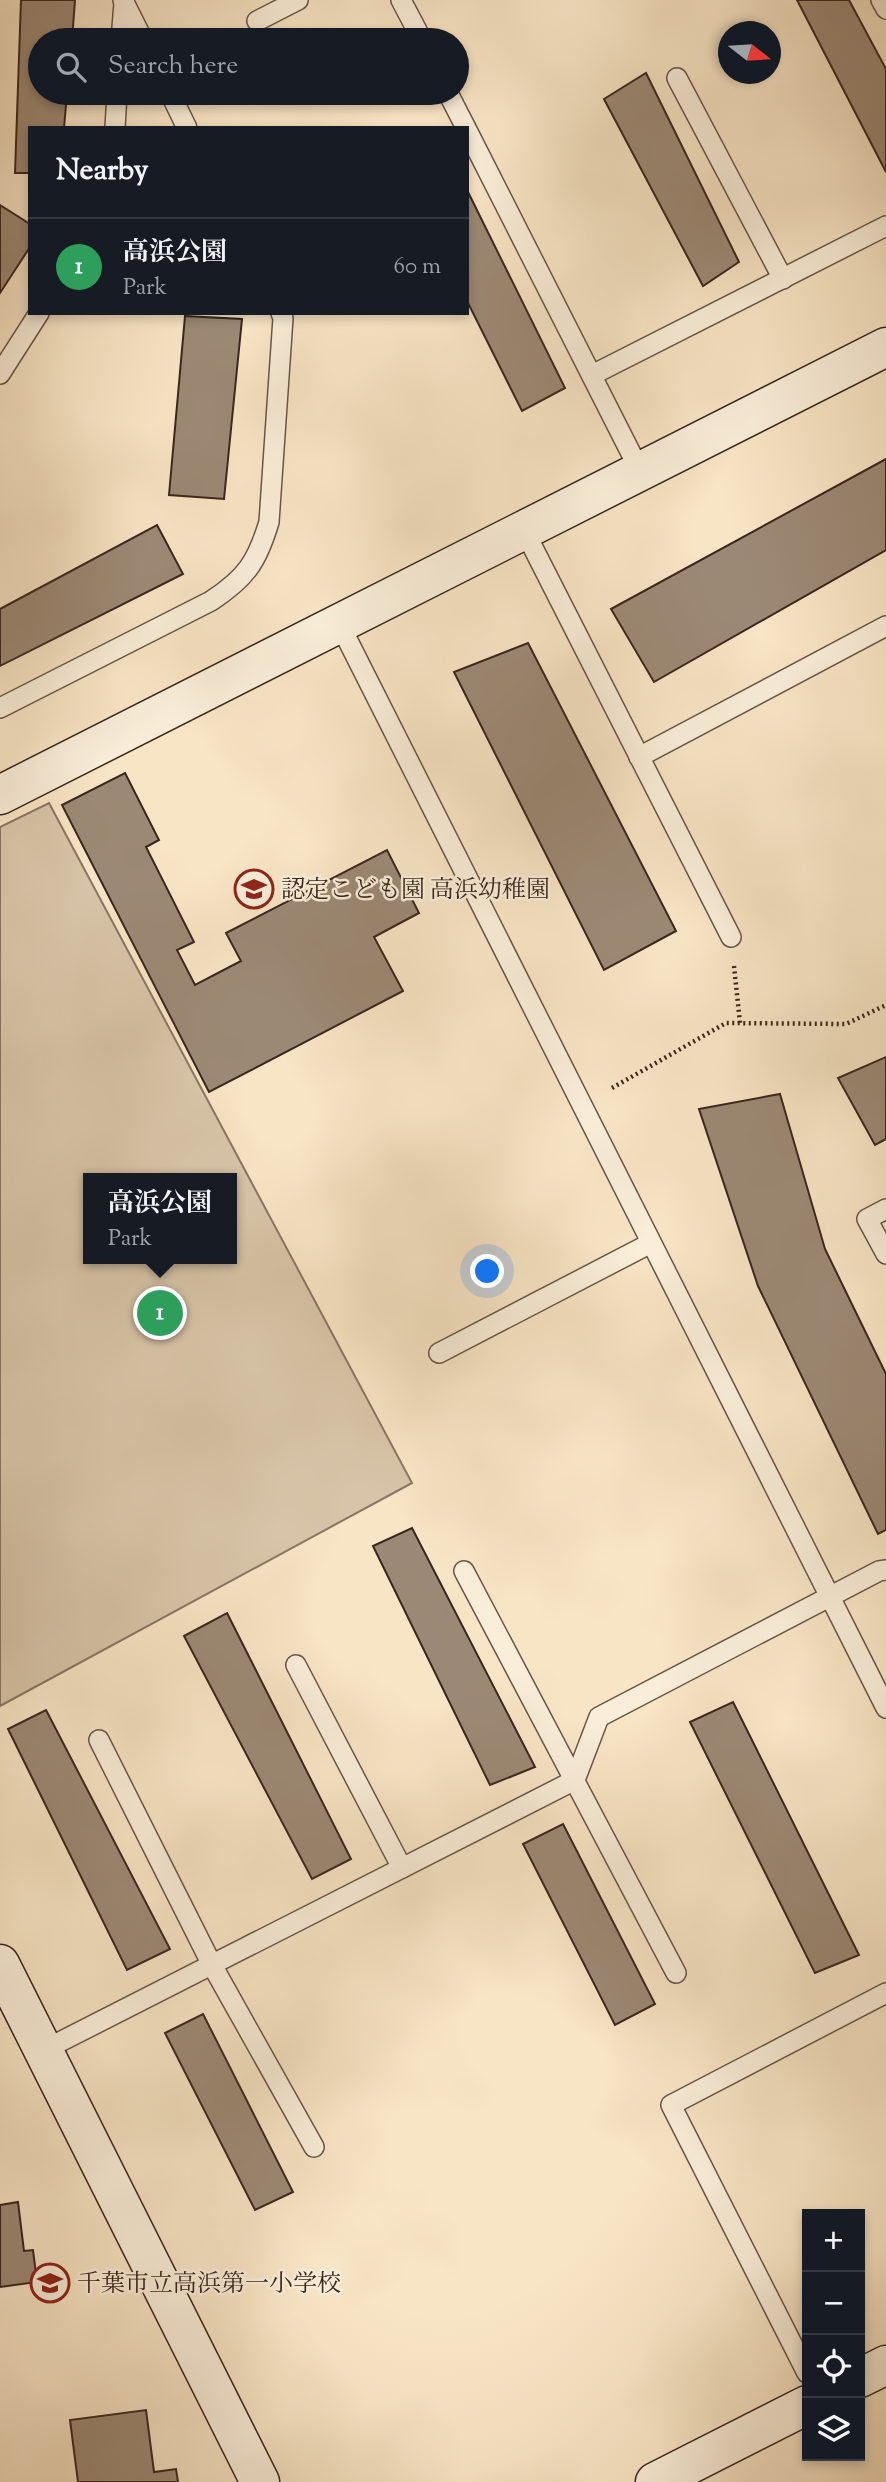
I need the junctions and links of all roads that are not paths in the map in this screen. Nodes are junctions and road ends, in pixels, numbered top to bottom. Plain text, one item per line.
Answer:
1 (298, 0) edge
2 (401, 0) edge
3 (881, 0) edge
4 (123, 1) edge
5 (886, 9) edge
6 (257, 21) dead end
7 (122, 28) edge
8 (137, 28) edge
9 (416, 28) edge
10 (677, 78) dead end
11 (116, 105) edge
12 (176, 105) edge
13 (454, 105) edge
14 (115, 126) edge
15 (186, 126) edge
16 (465, 126) edge
17 (469, 133) edge
18 (886, 226) edge
19 (783, 279) junction
20 (38, 315) edge
21 (282, 315) edge
22 (886, 347) edge
23 (0, 374) edge
24 (592, 375) junction
25 (640, 471) junction
26 (524, 530) junction
27 (340, 625) junction
28 (886, 626) edge
29 (0, 708) edge
30 (639, 757) junction
31 (0, 795) edge
32 (731, 937) road end
33 (886, 1209) edge
34 (651, 1244) junction
35 (886, 1254) edge
36 (439, 1353) dead end
37 (886, 1570) edge
38 (464, 1571) dead end
39 (830, 1598) junction
40 (296, 1665) dead end
41 (881, 1685) edge
42 (886, 1707) edge
43 (99, 1740) dead end
44 (575, 1780) junction
45 (402, 1868) junction
46 (0, 1964) edge
47 (212, 1965) junction
48 (676, 1973) dead end
49 (886, 1993) edge
50 (44, 2050) junction
51 (314, 2147) dead end
52 (802, 2363) edge
53 (886, 2365) edge
54 (865, 2376) edge
55 (802, 2408) edge
56 (260, 2482) edge
57 (654, 2482) edge

1 - 6 lane
2 - 9 lane
3 - 5 lane
4 - 7 lane
4 - 8 lane
10 - 19 lane
11 - 14 lane
12 - 15 lane
13 - 16 lane
17 - 24 lane
18 - 19 lane
19 - 24 lane
20 - 23 lane
21 - 29 lane
22 - 25 street
24 - 25 lane
25 - 26 street
26 - 27 street
26 - 30 lane
27 - 31 street
27 - 34 lane
28 - 30 lane
30 - 32 lane
33 - 35 lane
34 - 36 lane
34 - 39 lane
37 - 39 lane
38 - 44 lane
39 - 41 lane
39 - 44 lane
40 - 45 lane
41 - 42 lane
43 - 47 lane
44 - 45 lane
44 - 48 lane
45 - 47 lane
46 - 50 street
47 - 50 lane
47 - 51 lane
49 - 52 lane
50 - 56 street
53 - 54 street
55 - 57 street

